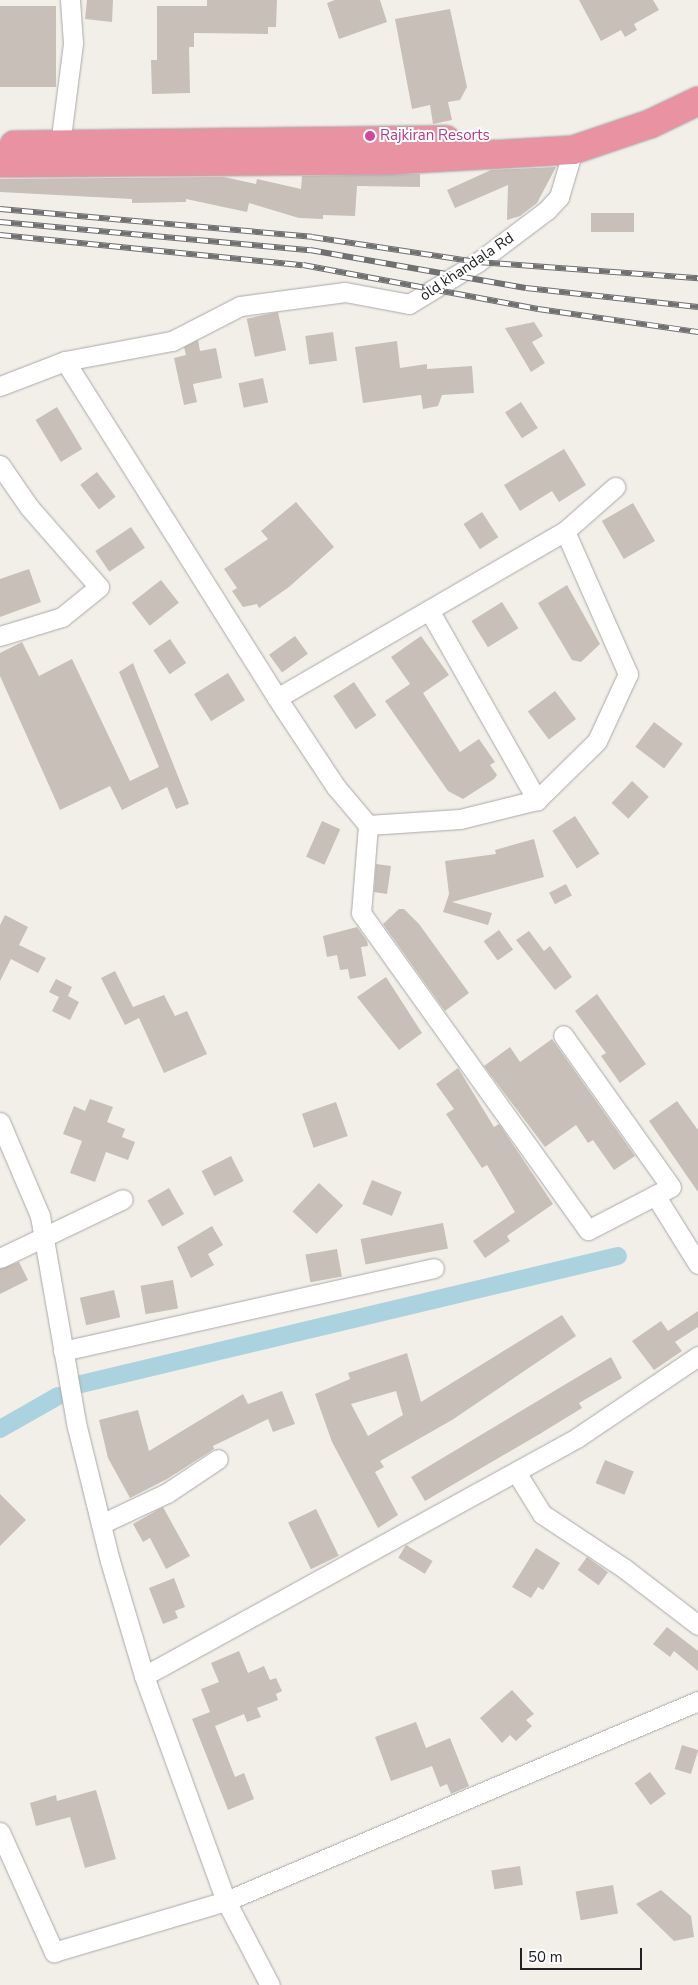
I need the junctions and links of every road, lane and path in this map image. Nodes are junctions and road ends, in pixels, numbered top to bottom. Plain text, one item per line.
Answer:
1 (70, 0) edge
2 (698, 87) edge
3 (698, 101) edge
4 (0, 145) edge
5 (60, 145) junction
6 (573, 150) junction
7 (0, 163) edge
8 (65, 361) junction
9 (0, 386) edge
10 (0, 465) edge
11 (615, 487) dead end
12 (566, 531) junction
13 (429, 610) junction
14 (0, 636) edge
15 (277, 698) junction
16 (537, 800) junction
17 (368, 825) junction
18 (563, 1035) dead end
19 (0, 1122) edge
20 (655, 1195) junction
21 (123, 1199) dead end
22 (43, 1237) junction
23 (0, 1258) edge
24 (698, 1264) edge
25 (434, 1268) dead end
26 (63, 1350) junction
27 (698, 1356) edge
28 (218, 1459) dead end
29 (516, 1472) junction
30 (101, 1524) junction
31 (698, 1625) edge
32 (144, 1676) junction
33 (698, 1701) edge
34 (0, 1832) edge
35 (226, 1901) junction
36 (270, 1985) edge

1 - 5 street
2 - 5 highway
3 - 6 highway
4 - 5 highway
6 - 7 highway
6 - 8 street, old khandala Rd
8 - 9 street, old khandala Rd
8 - 15 street
10 - 14 street
11 - 12 street
12 - 13 street
12 - 16 street
13 - 15 street
13 - 16 street
15 - 17 street
16 - 17 street
17 - 20 street
18 - 20 street
19 - 22 street
20 - 24 street
21 - 22 street
22 - 23 street
22 - 26 street
25 - 26 street
26 - 30 street
27 - 29 street
28 - 30 street
29 - 31 street
29 - 32 street
30 - 32 street
32 - 35 street
33 - 35 street
34 - 35 street
35 - 36 street

